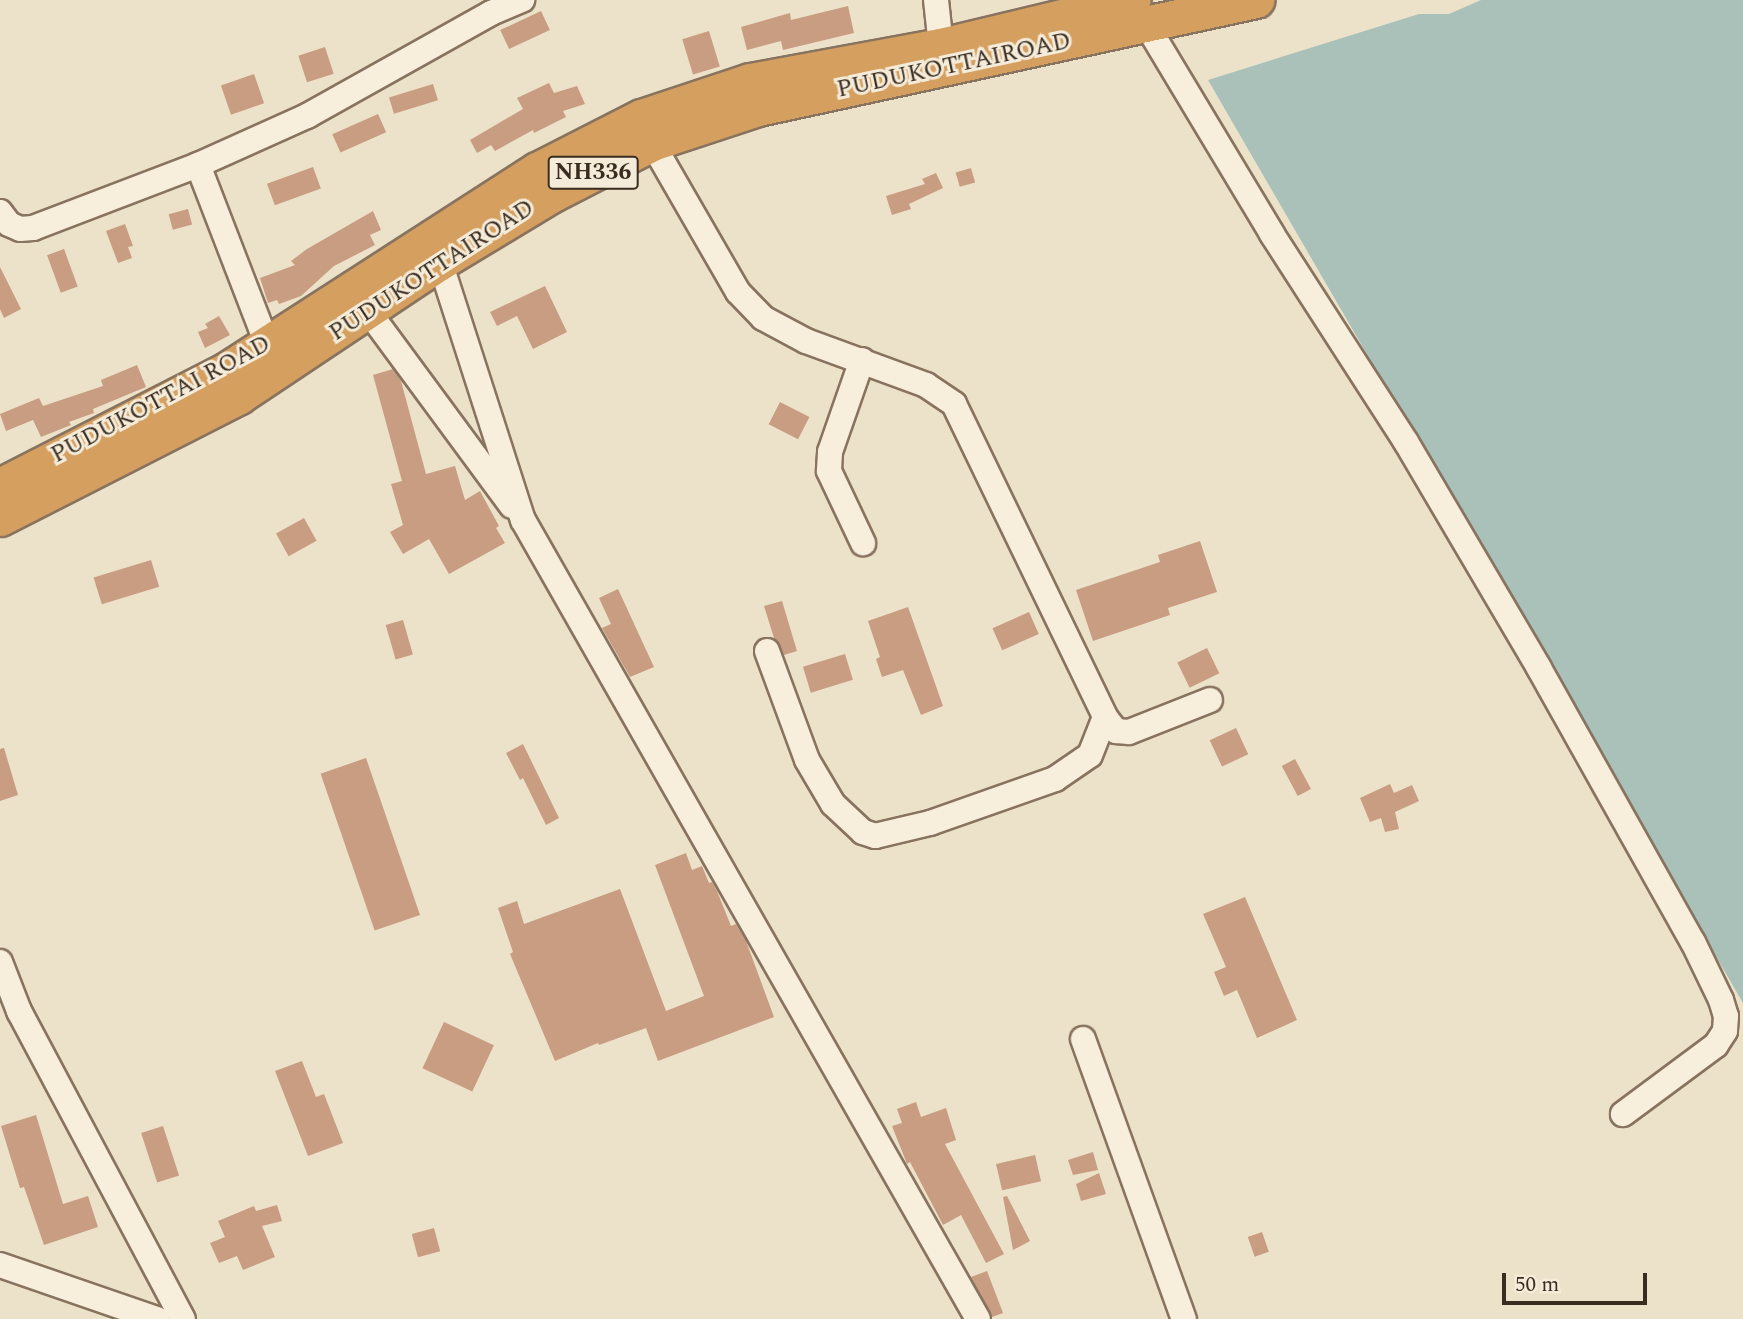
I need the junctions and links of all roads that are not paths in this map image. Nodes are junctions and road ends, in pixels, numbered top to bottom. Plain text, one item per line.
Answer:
1 (522, 0) edge
2 (936, 0) edge
3 (1256, 0) edge
4 (1152, 11) edge
5 (945, 57) junction
6 (652, 143) junction
7 (198, 165) junction
8 (0, 212) edge
9 (440, 262) junction
10 (368, 312) junction
11 (267, 344) junction
12 (862, 360) junction
13 (0, 486) edge
14 (0, 518) edge
15 (523, 520) junction
16 (863, 543) dead end
17 (766, 651) dead end
18 (1210, 700) dead end
19 (1105, 717) junction
20 (0, 962) edge
21 (1083, 1039) dead end
22 (1623, 1114) dead end
23 (0, 1265) edge
24 (157, 1319) edge
25 (183, 1319) edge
26 (978, 1319) edge
27 (1184, 1319) edge

1 - 7 street
2 - 5 street
3 - 4 highway, NH336
4 - 5 highway, PUDUKOTTAI ROAD / NH336
4 - 22 street
5 - 6 highway, PUDUKOTTAIROAD / NH336
5 - 11 highway, PUDUKOTTAI ROAD / NH336
6 - 9 highway, PUDUKOTTAIROAD / NH336
6 - 12 street
7 - 8 street
7 - 11 street
9 - 10 highway, PUDUKOTTAIROAD / NH336
9 - 15 street
10 - 14 highway, PUDUKOTTAIROAD / NH336
10 - 15 street
11 - 13 highway, PUDUKOTTAI ROAD / NH336
12 - 16 street
12 - 19 street
15 - 26 street
17 - 19 street
18 - 19 street
20 - 25 street
21 - 27 street
23 - 24 street

